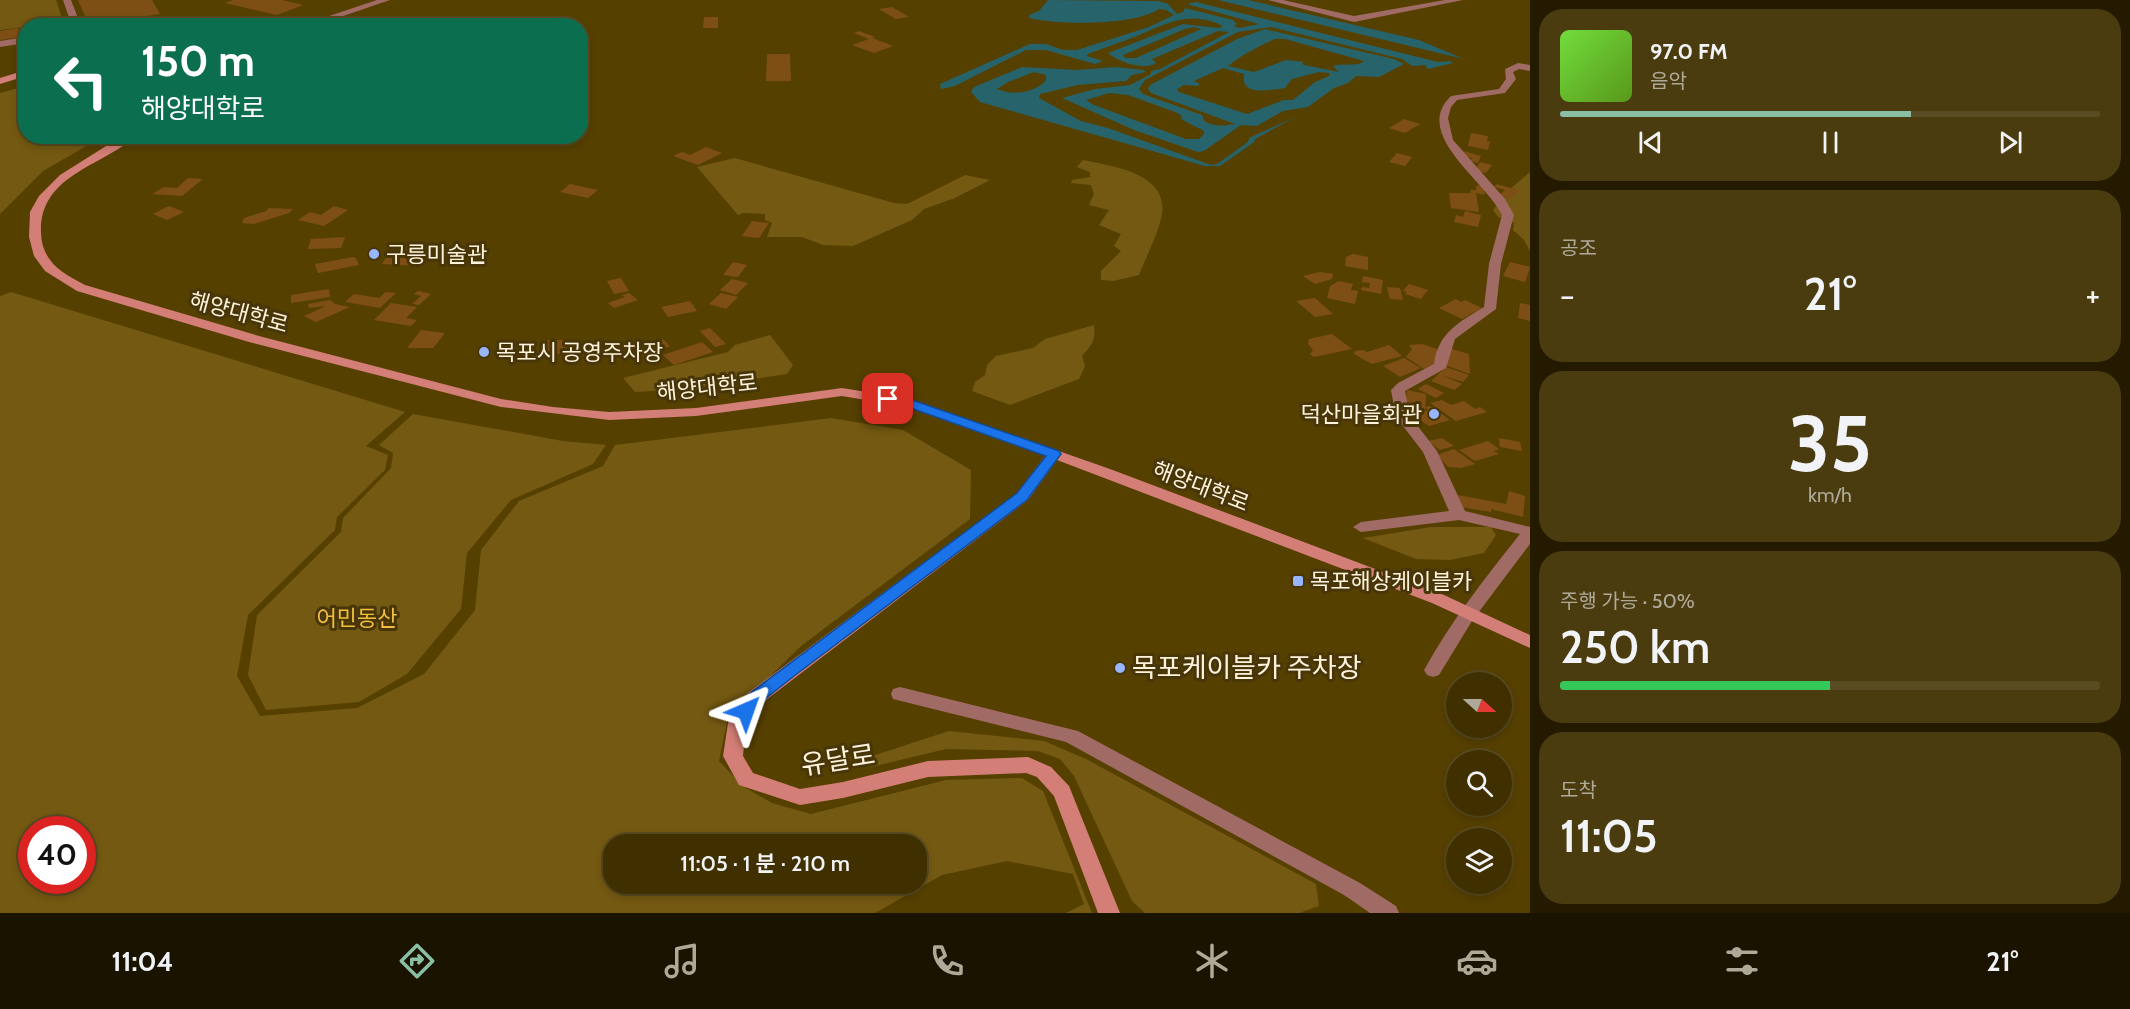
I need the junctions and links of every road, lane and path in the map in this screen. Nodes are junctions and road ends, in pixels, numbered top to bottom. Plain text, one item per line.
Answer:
1 (67, 0) edge
2 (386, 0) edge
3 (1272, 0) edge
4 (1459, 0) edge
5 (1434, 2) edge
6 (74, 18) edge
7 (329, 18) edge
8 (18, 41) edge
9 (0, 44) edge
10 (1530, 68) edge
11 (18, 75) edge
12 (0, 81) edge
13 (117, 144) edge
14 (1054, 454) junction
15 (1459, 515) junction
16 (1361, 527) dead end
17 (1530, 533) edge
18 (1467, 612) junction
19 (1530, 642) edge
20 (1433, 670) dead end
21 (900, 694) dead end
22 (1109, 913) edge
23 (1388, 913) edge

1 - 6 street
2 - 7 street
3 - 5 street
4 - 5 street
8 - 9 street
10 - 15 street
11 - 12 street
13 - 14 street, 해양대학로
14 - 18 street, 해양대학로
14 - 22 street, 유달로
15 - 16 street
15 - 17 street
17 - 18 street
18 - 19 street, 해양대학로
18 - 20 street
21 - 23 street

